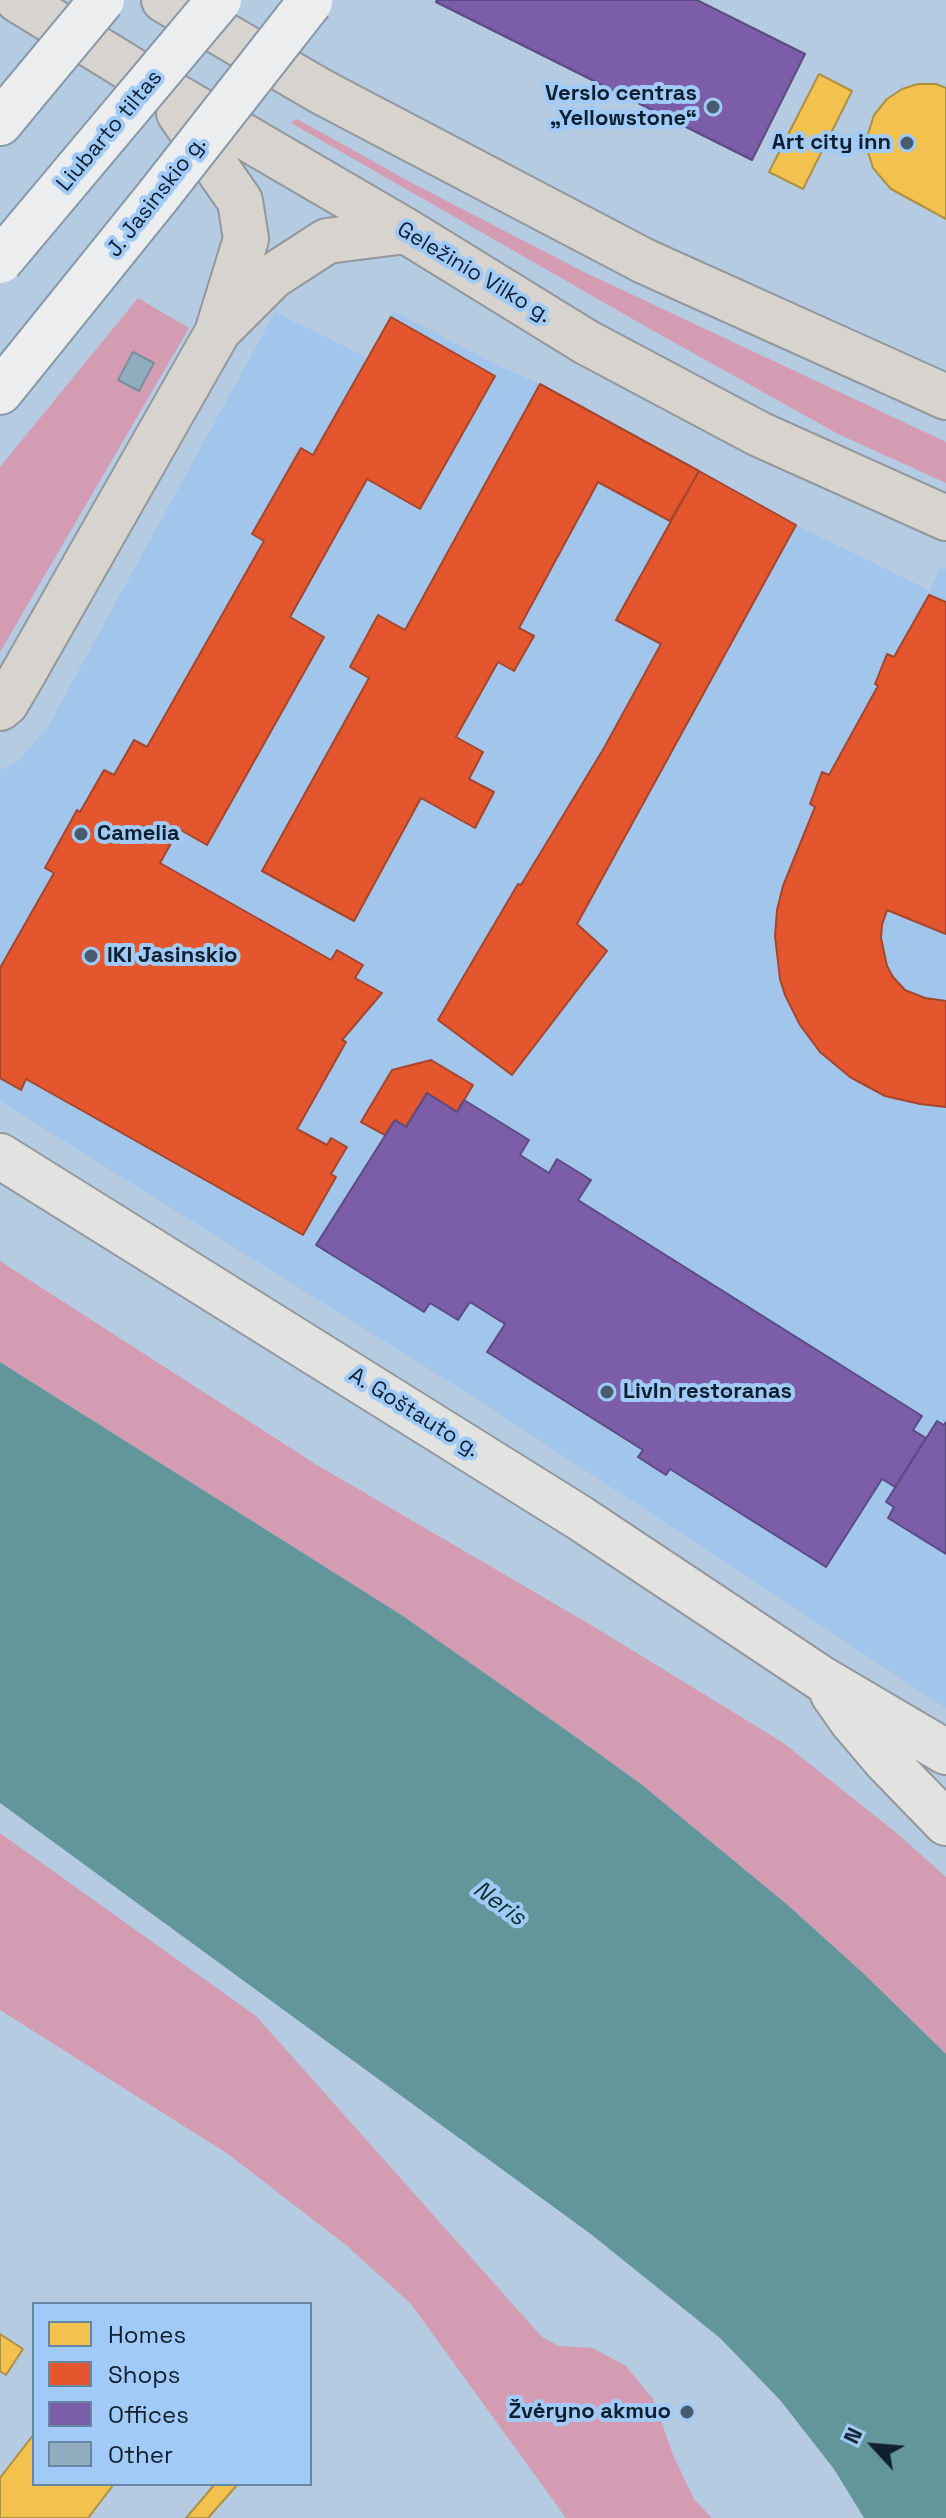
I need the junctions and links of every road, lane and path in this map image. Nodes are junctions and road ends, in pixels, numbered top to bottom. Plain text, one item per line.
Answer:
1 (18, 0) edge
2 (102, 0) edge
3 (164, 0) edge
4 (219, 0) edge
5 (311, 1) edge
6 (161, 88) junction
7 (12, 109) edge
8 (406, 231) junction
9 (0, 261) edge
10 (217, 333) junction
11 (0, 392) edge
12 (946, 397) edge
13 (946, 518) edge
14 (0, 708) edge
15 (0, 1156) edge
16 (822, 1679) junction
17 (944, 1750) edge
18 (946, 1823) edge

1 - 6 highway, Geležinio Vilko g.
2 - 7 main road, bridge
3 - 12 highway
4 - 9 main road, Liubarto tiltas, bridge
5 - 11 main road, J. Jasinskio g., bridge
6 - 8 highway, Geležinio Vilko g.
6 - 10 highway
8 - 10 highway
8 - 13 highway, Geležinio Vilko g.
10 - 14 highway
15 - 16 main road, A. Goštauto g.
16 - 17 main road, A. Goštauto g.
16 - 18 main road, A. Goštauto g.

